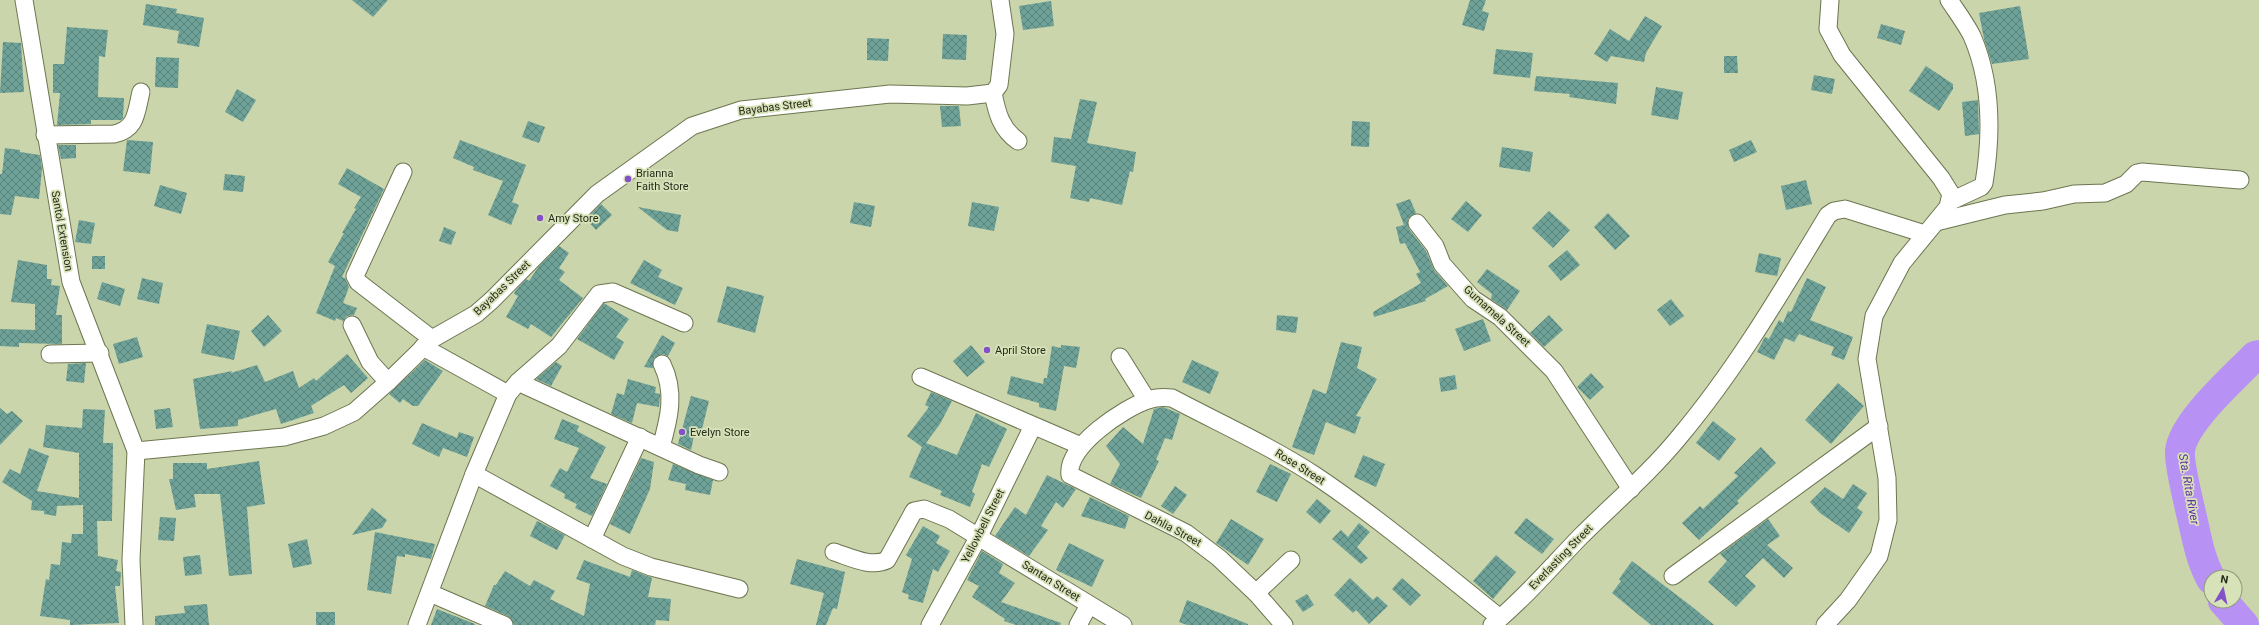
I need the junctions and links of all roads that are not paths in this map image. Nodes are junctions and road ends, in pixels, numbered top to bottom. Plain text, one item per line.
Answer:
1 (24, 0) edge
2 (1000, 0) edge
3 (1830, 0) edge
4 (1949, 0) edge
5 (141, 92) dead end
6 (993, 93) junction
7 (46, 135) junction
8 (1018, 141) dead end
9 (403, 172) dead end
10 (2240, 180) dead end
11 (1951, 201) junction
12 (1417, 223) dead end
13 (1931, 228) junction
14 (684, 323) dead end
15 (352, 325) dead end
16 (428, 343) junction
17 (100, 353) junction
18 (50, 354) dead end
19 (1120, 357) dead end
20 (662, 364) dead end
21 (921, 377) dead end
22 (388, 382) junction
23 (513, 388) junction
24 (1147, 400) junction
25 (1034, 426) junction
26 (1879, 426) junction
27 (640, 438) junction
28 (1081, 446) junction
29 (661, 447) junction
30 (136, 451) junction
31 (719, 472) dead end
32 (474, 474) junction
33 (1632, 489) junction
34 (979, 536) junction
35 (592, 539) junction
36 (834, 552) dead end
37 (1291, 560) dead end
38 (1673, 576) dead end
39 (739, 589) dead end
40 (430, 593) junction
41 (1256, 593) junction
42 (1089, 605) junction
43 (1496, 622) edge
44 (134, 625) edge
45 (418, 625) edge
46 (504, 625) edge
47 (930, 625) edge
48 (1078, 625) edge
49 (1123, 625) edge
50 (1284, 625) edge
51 (1825, 625) edge

1 - 7 street, Santol Extension
2 - 6 street
3 - 11 street
4 - 11 street
5 - 7 street
6 - 8 street
6 - 16 street, Bayabas Street
7 - 17 street, Santol Extension
9 - 16 street
10 - 13 street
11 - 13 street
12 - 33 street, Gumamela Street
13 - 26 street
13 - 33 street, Everlasting Street
14 - 23 street
15 - 22 street
16 - 22 street, Bayabas Street
16 - 23 street
17 - 18 street
17 - 30 street, Santol Extension
19 - 24 street
20 - 29 street
21 - 25 street
22 - 30 street, Bayabas Street
23 - 27 street
23 - 32 street
24 - 28 street, Rose Street
24 - 43 street, Rose Street
25 - 28 street
25 - 34 street, Yellowbell Street
26 - 38 street
26 - 51 street
27 - 29 street
27 - 35 street
28 - 41 street, Dahlia Street
29 - 31 street
30 - 44 street
32 - 35 street
32 - 40 street
33 - 43 street, Everlasting Street
34 - 36 street, Santan Street
34 - 42 street, Santan Street
34 - 47 street, Yellowbell Street
35 - 39 street
37 - 41 street
40 - 45 street
40 - 46 street
41 - 50 street, Dahlia Street
42 - 48 street
42 - 49 street, Santan Street

